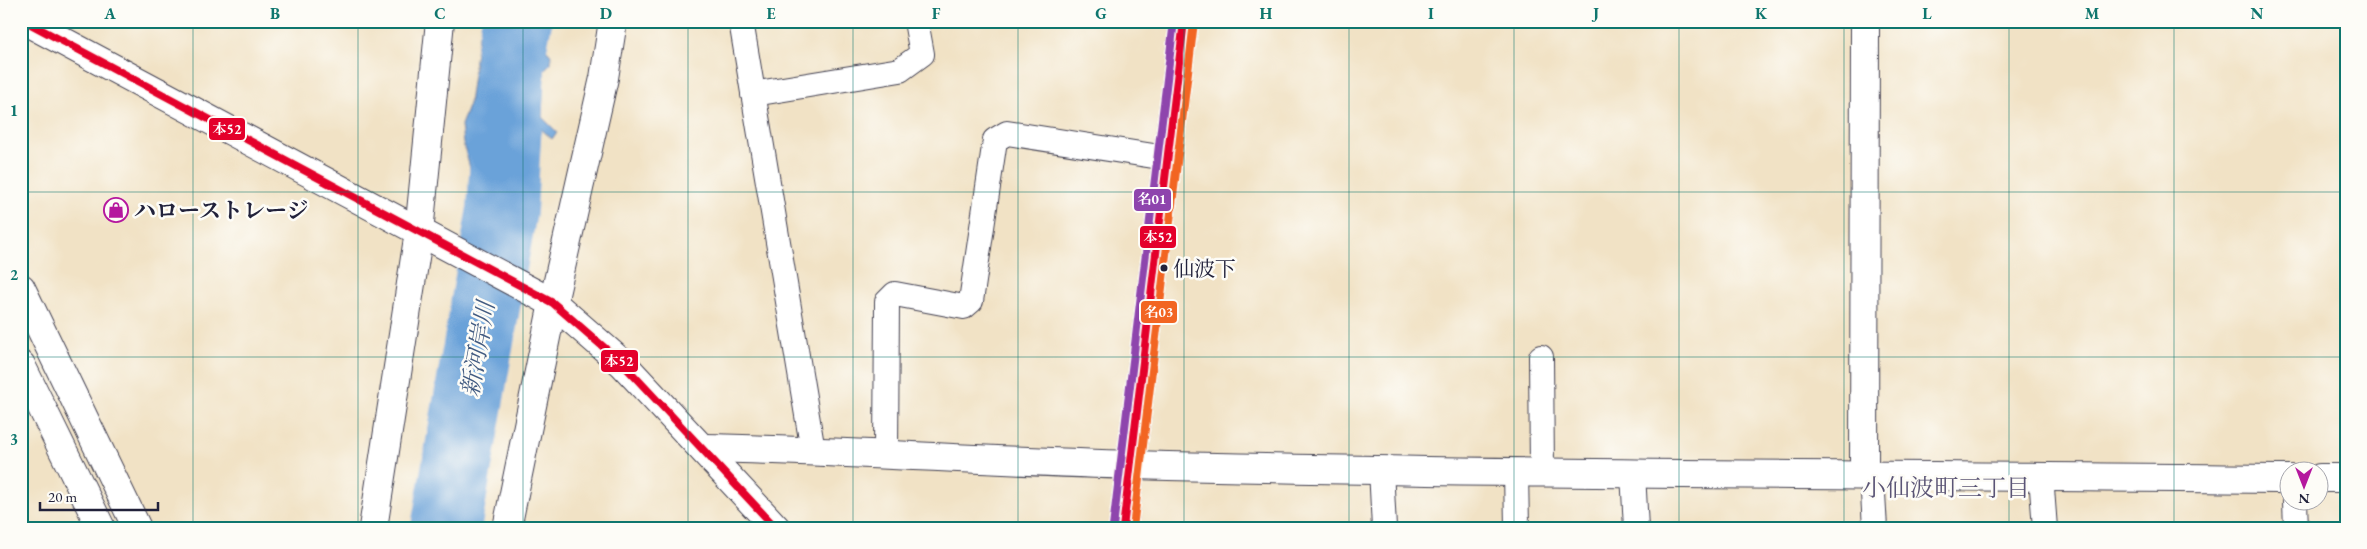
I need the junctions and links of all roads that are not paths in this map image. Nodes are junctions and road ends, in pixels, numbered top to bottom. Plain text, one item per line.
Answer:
1 (25, 21) edge
2 (440, 21) edge
3 (613, 21) edge
4 (741, 21) edge
5 (916, 21) edge
6 (1184, 21) edge
7 (1865, 21) edge
8 (753, 94) junction
9 (1166, 158) junction
10 (426, 236) junction
11 (21, 288) edge
12 (545, 300) junction
13 (1541, 357) dead end
14 (21, 365) edge
15 (703, 448) junction
16 (813, 451) junction
17 (886, 454) junction
18 (1129, 465) junction
19 (1380, 469) junction
20 (1529, 471) junction
21 (1633, 473) junction
22 (1868, 476) junction
23 (2041, 476) junction
24 (2330, 478) edge
25 (2346, 478) edge
26 (2280, 479) edge
27 (2295, 512) edge
28 (102, 528) edge
29 (137, 528) edge
30 (373, 528) edge
31 (507, 528) edge
32 (776, 528) edge
33 (1123, 528) edge
34 (1384, 528) edge
35 (1517, 528) edge
36 (1636, 528) edge
37 (1875, 528) edge
38 (2045, 528) edge
39 (2296, 528) edge

1 - 10 main road
2 - 10 main road
3 - 12 main road
4 - 8 lane
5 - 8 lane
6 - 9 main road
7 - 22 main road
8 - 16 lane
9 - 17 lane
9 - 18 main road
10 - 12 main road
10 - 30 main road
11 - 29 main road
12 - 15 main road
12 - 31 main road
13 - 20 lane
14 - 28 main road
15 - 16 main road
15 - 32 main road
16 - 17 main road
17 - 18 main road
18 - 19 main road
18 - 33 main road
19 - 20 main road
19 - 34 lane
20 - 21 main road
20 - 35 lane
21 - 22 main road
21 - 36 lane
22 - 23 main road
22 - 37 lane
23 - 26 main road
23 - 38 lane
24 - 25 main road
27 - 39 lane

